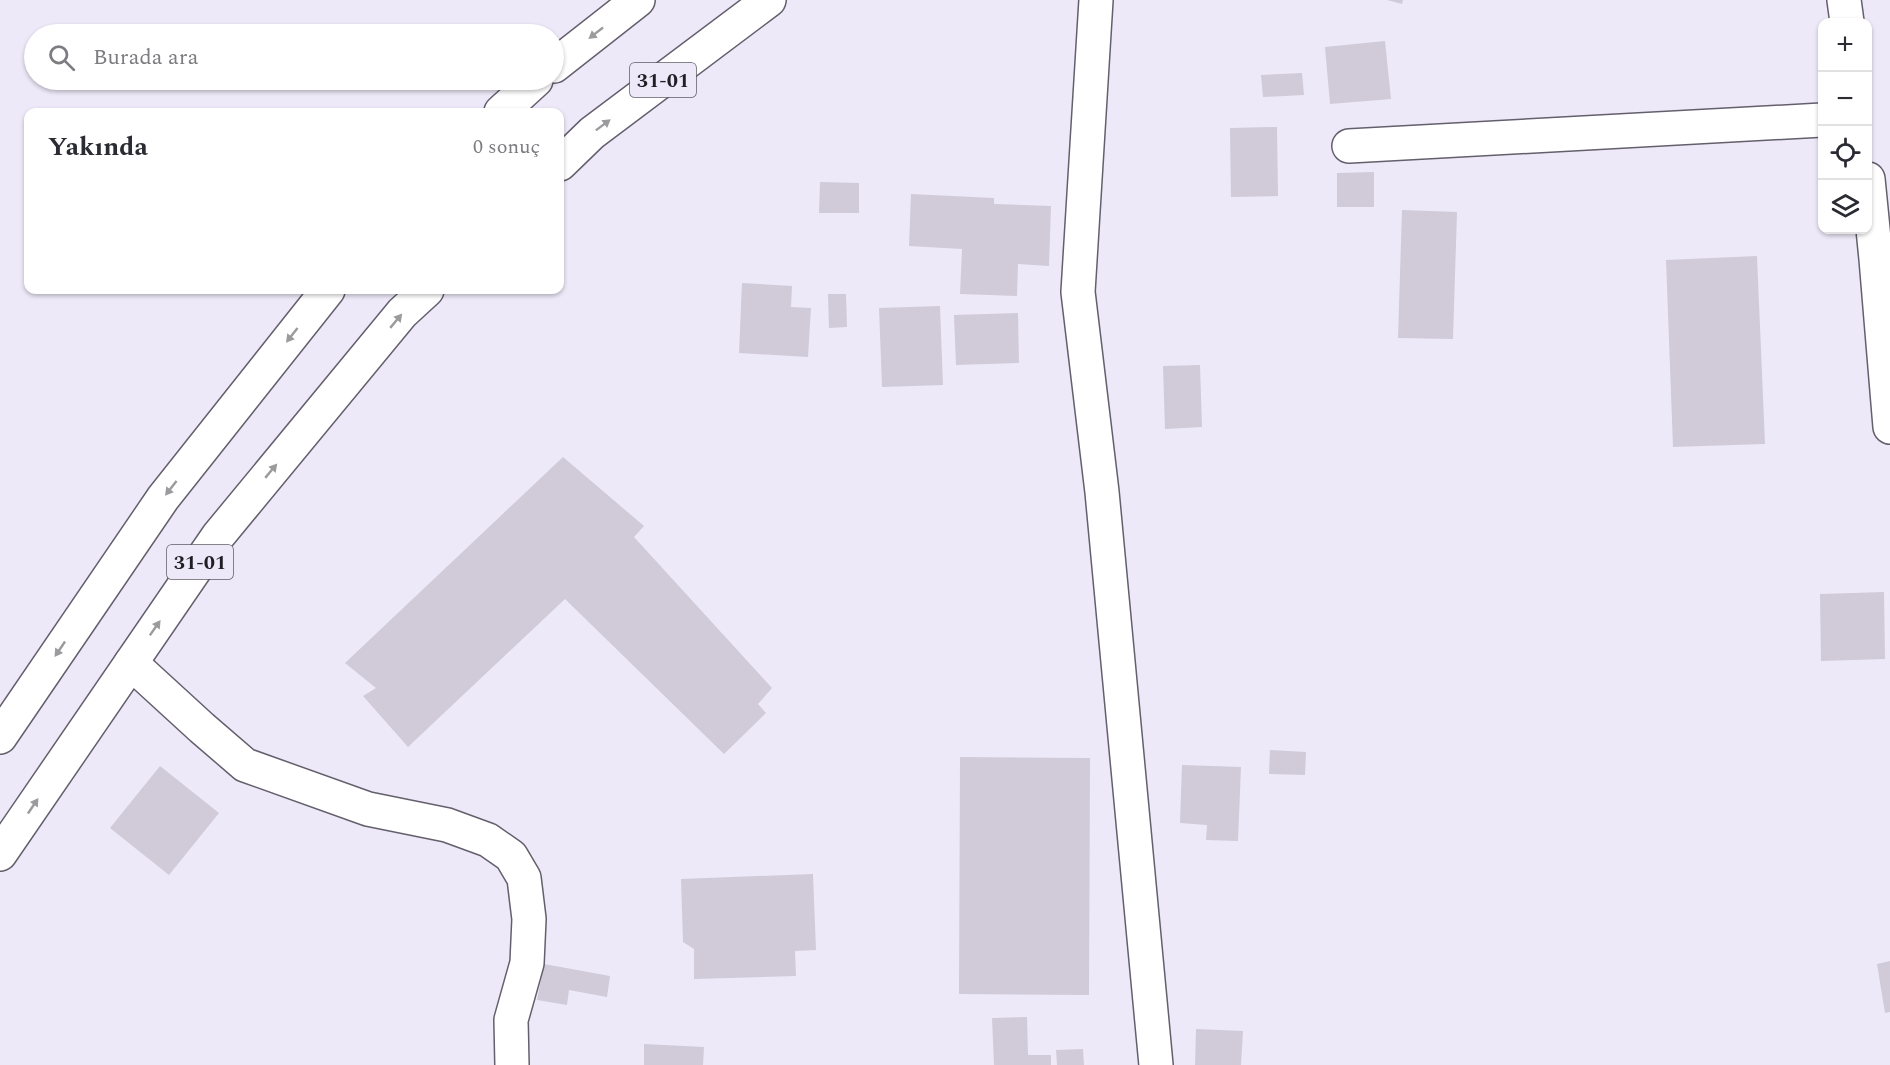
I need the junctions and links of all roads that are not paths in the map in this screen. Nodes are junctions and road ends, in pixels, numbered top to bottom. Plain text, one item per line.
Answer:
1 (638, 0) edge
2 (770, 0) edge
3 (1096, 0) edge
4 (1844, 0) edge
5 (1846, 18) edge
6 (564, 58) edge
7 (525, 90) edge
8 (505, 108) edge
9 (1818, 120) edge
10 (1349, 146) dead end
11 (564, 160) edge
12 (1868, 180) edge
13 (325, 294) edge
14 (423, 294) edge
15 (1890, 427) edge
16 (131, 663) junction
17 (0, 737) edge
18 (0, 854) edge
19 (512, 1065) edge
20 (1156, 1065) edge

1 -> 6 main road
11 -> 2 main road, 31-01
3 - 20 main road
4 - 5 main road
7 - 8 main road
9 - 10 main road
12 - 15 main road
13 -> 17 main road, 31-01
16 -> 14 main road, 31-01
18 -> 16 main road, 31-01
16 - 19 main road

